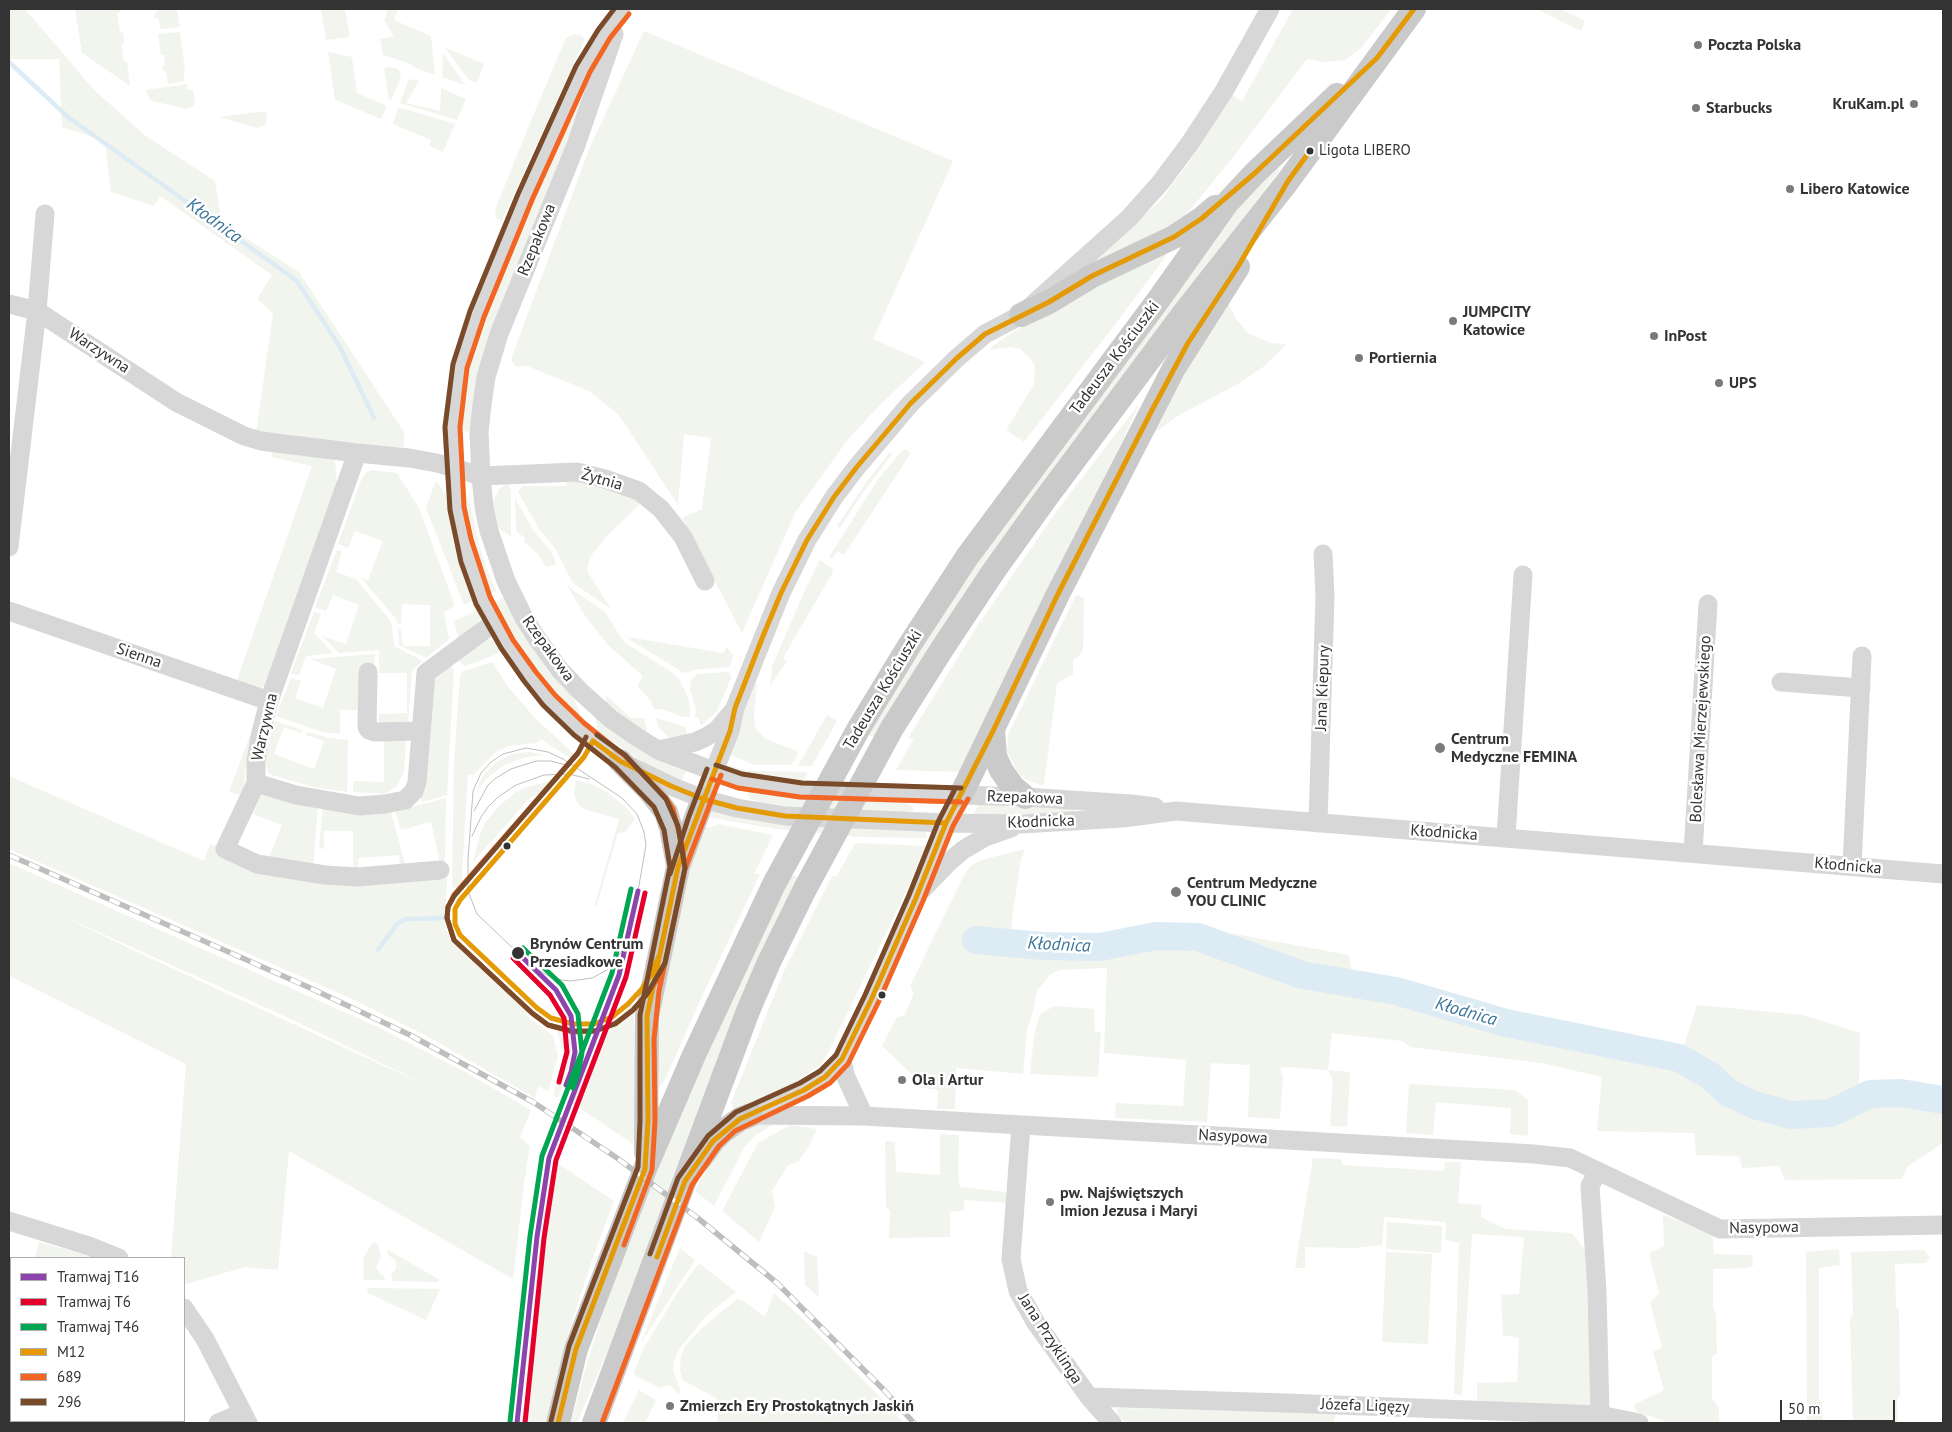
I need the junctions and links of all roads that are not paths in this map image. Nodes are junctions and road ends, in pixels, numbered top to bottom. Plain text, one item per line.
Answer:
1 (1270, 9) edge
2 (1414, 9) edge
3 (622, 11) edge
4 (1377, 58) junction
5 (1254, 173) junction
6 (1288, 181) junction
7 (45, 214) dead end
8 (9, 304) edge
9 (37, 311) junction
10 (1021, 315) junction
11 (357, 453) junction
12 (453, 467) junction
13 (481, 476) junction
14 (12, 485) edge
15 (9, 547) edge
16 (1323, 554) dead end
17 (1523, 575) dead end
18 (705, 581) dead end
19 (1708, 604) dead end
20 (9, 611) edge
21 (495, 622) junction
22 (1862, 656) dead end
23 (368, 672) dead end
24 (1781, 682) dead end
25 (1861, 688) junction
26 (269, 702) junction
27 (735, 708) junction
28 (421, 731) junction
29 (993, 731) junction
30 (658, 750) junction
31 (620, 761) junction
32 (714, 772) junction
33 (256, 783) junction
34 (961, 795) junction
35 (1025, 797) junction
36 (703, 799) junction
37 (1176, 811) junction
38 (946, 823) junction
39 (1318, 823) junction
40 (1021, 824) junction
41 (1506, 838) junction
42 (1693, 853) junction
43 (1852, 866) junction
44 (678, 867) junction
45 (440, 870) dead end
46 (1943, 874) edge
47 (916, 898) junction
48 (842, 1059) junction
49 (751, 1115) junction
50 (864, 1116) junction
51 (1021, 1125) junction
52 (645, 1169) junction
53 (1598, 1171) junction
54 (685, 1181) junction
55 (9, 1222) edge
56 (1943, 1225) edge
57 (116, 1257) edge
58 (185, 1309) edge
59 (1089, 1397) junction
60 (1600, 1415) junction
61 (245, 1418) edge
62 (218, 1423) edge
63 (558, 1423) edge
64 (594, 1423) edge
65 (1112, 1423) edge
66 (1639, 1423) edge

1 - 10 street
2 - 4 main road, Tadeusza Kościuszki
3 - 12 street, Rzepakowa
3 - 13 street, Rzepakowa
4 - 5 main road, Tadeusza Kościuszki
4 - 6 main road, Tadeusza Kościuszki
5 - 10 main road
5 - 52 main road, Tadeusza Kościuszki
6 - 29 main road
6 - 54 main road, Tadeusza Kościuszki
7 - 9 street
8 - 9 street, Warzywna
9 - 11 street, Warzywna
9 - 14 street
10 - 27 street
11 - 12 street, Warzywna
11 - 26 street, Warzywna
12 - 13 street, Żytnia
12 - 21 street, Rzepakowa
13 - 18 street, Żytnia
13 - 30 street, Rzepakowa
14 - 15 street
16 - 39 street, Jana Kiepury
17 - 41 street
19 - 42 street, Bolesława Mierzejewskiego
20 - 26 street, Sienna
21 - 28 street
21 - 31 street, Rzepakowa
22 - 25 street
23 - 28 street
24 - 25 street
25 - 43 street
26 - 33 street, Warzywna
27 - 30 street
27 - 32 street
28 - 33 street
29 - 34 main road
29 - 35 main road
30 - 32 street, Rzepakowa
31 - 36 street, Rzepakowa
31 - 44 main road
32 - 34 street, Rzepakowa
32 - 36 street
33 - 45 street, Warzywna
34 - 35 street, Rzepakowa
34 - 38 street
35 - 37 street, Rzepakowa
36 - 38 street, Rzepakowa
36 - 44 main road
37 - 39 street, Kłodnicka
37 - 40 street, Kłodnicka
38 - 40 street, Kłodnicka
38 - 47 street
39 - 41 street, Kłodnicka
40 - 47 street
41 - 42 street, Kłodnicka
42 - 43 street, Kłodnicka
43 - 46 street, Kłodnicka
44 - 52 main road
47 - 48 street
48 - 49 street
48 - 50 street
49 - 50 street, Nasypowa
49 - 54 main road
50 - 51 street, Nasypowa
51 - 53 street, Nasypowa
51 - 59 street, Jana Przyklinga
52 - 63 main road, Tadeusza Kościuszki
53 - 56 street, Nasypowa
53 - 60 street
54 - 64 main road, Tadeusza Kościuszki
55 - 57 street
58 - 61 street
59 - 60 street, Józefa Ligęzy
59 - 65 street, Jana Przyklinga
60 - 66 street, Józefa Ligęzy
61 - 62 street

